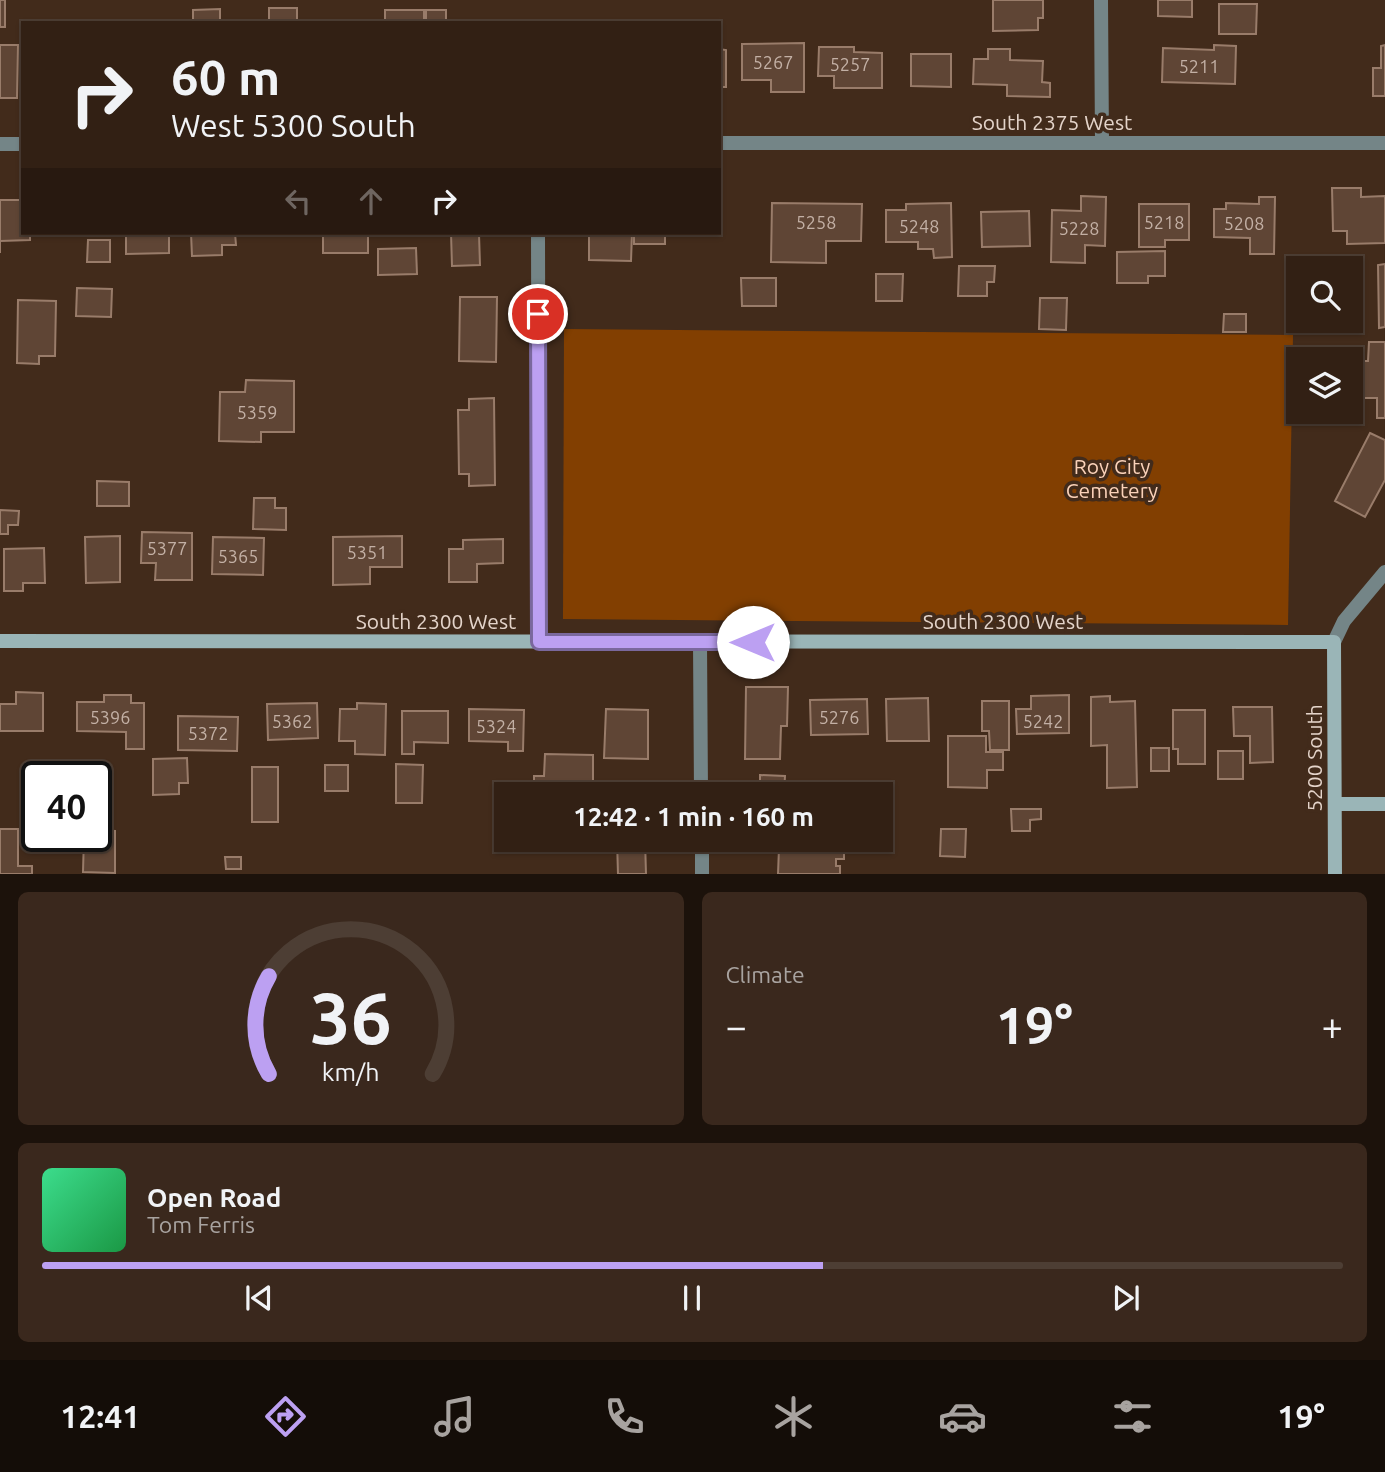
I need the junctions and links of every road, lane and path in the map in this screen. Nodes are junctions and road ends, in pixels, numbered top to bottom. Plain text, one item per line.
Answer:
1 (1101, 0) edge
2 (1102, 142) junction
3 (721, 143) edge
4 (1385, 143) edge
5 (0, 144) edge
6 (21, 144) edge
7 (538, 235) edge
8 (1385, 572) edge
9 (0, 641) edge
10 (539, 642) junction
11 (701, 642) junction
12 (1334, 642) junction
13 (701, 782) edge
14 (1335, 804) junction
15 (1385, 804) edge
16 (702, 852) edge
17 (702, 873) edge
18 (1335, 873) edge

1 - 2 street
2 - 3 street, South 2375 West
2 - 4 street, South 2375 West
5 - 6 street
7 - 10 street
8 - 12 street
9 - 10 street, South 2300 West
10 - 11 street, South 2300 West
11 - 12 street, South 2300 West
11 - 13 street
12 - 14 street, 5200 South
14 - 15 street
14 - 18 street, 5200 South
16 - 17 street

